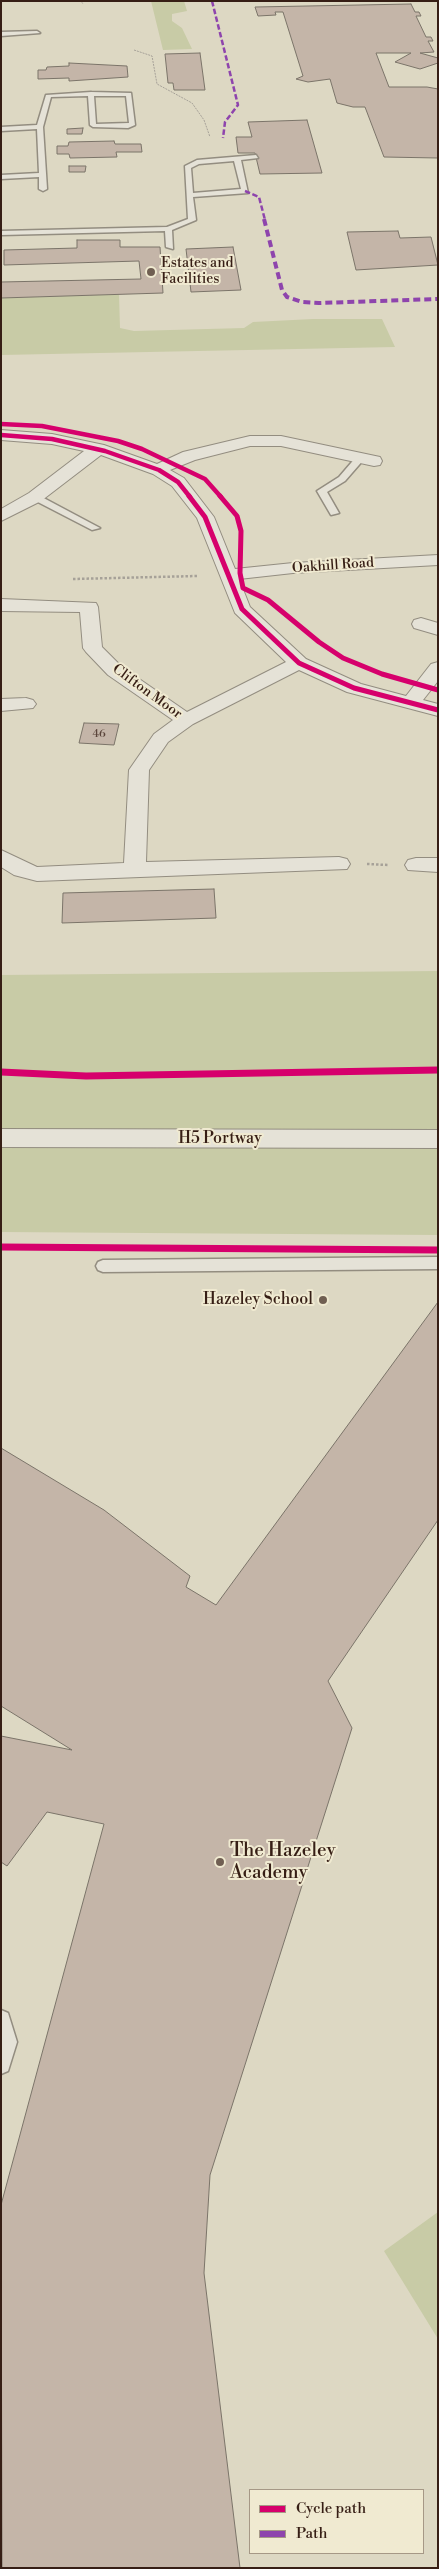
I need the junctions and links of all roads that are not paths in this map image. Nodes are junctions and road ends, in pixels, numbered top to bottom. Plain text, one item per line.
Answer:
1 (38, 33) dead end
2 (1, 34) edge
3 (91, 94) junction
4 (40, 127) junction
5 (1, 129) edge
6 (256, 157) dead end
7 (237, 158) junction
8 (41, 175) junction
9 (1, 177) edge
10 (43, 189) dead end
11 (191, 195) junction
12 (168, 229) junction
13 (1, 233) edge
14 (170, 247) dead end
15 (2, 437) edge
16 (98, 449) junction
17 (367, 460) joint
18 (159, 470) junction
19 (35, 497) junction
20 (334, 513) dead end
21 (1, 516) edge
22 (95, 528) dead end
23 (438, 560) edge
24 (228, 575) junction
25 (1, 605) edge
26 (299, 663) junction
27 (438, 668) edge
28 (1, 704) edge
29 (26, 704) dead end
30 (410, 704) junction
31 (438, 710) edge
32 (186, 720) junction
33 (1, 857) edge
34 (338, 864) road end
35 (135, 869) junction
36 (1, 1138) edge
37 (438, 1139) edge
38 (438, 1263) edge
39 (103, 1266) dead end
40 (1, 2020) edge
41 (1, 2064) edge

1 - 2 lane
3 - 3 lane
3 - 4 lane
4 - 5 lane
4 - 8 lane
6 - 7 lane
7 - 11 lane
7 - 11 lane
8 - 9 lane
8 - 10 lane
11 - 12 lane
12 - 13 lane
12 - 14 lane
15 - 16 street
16 - 18 street
16 - 19 street
17 - 18 street
17 - 20 lane
18 - 24 street
19 - 21 street
19 - 22 lane
23 - 24 street, Oakhill Road
24 - 26 street
25 - 32 street, Clifton Moor
26 - 30 street
26 - 32 street, Clifton Moor
27 - 30 street
28 - 29 street
30 - 31 street
32 - 35 street, Clifton Moor
33 - 35 street
34 - 35 street
36 - 37 street, H5 Portway
38 - 39 lane
40 - 41 lane

